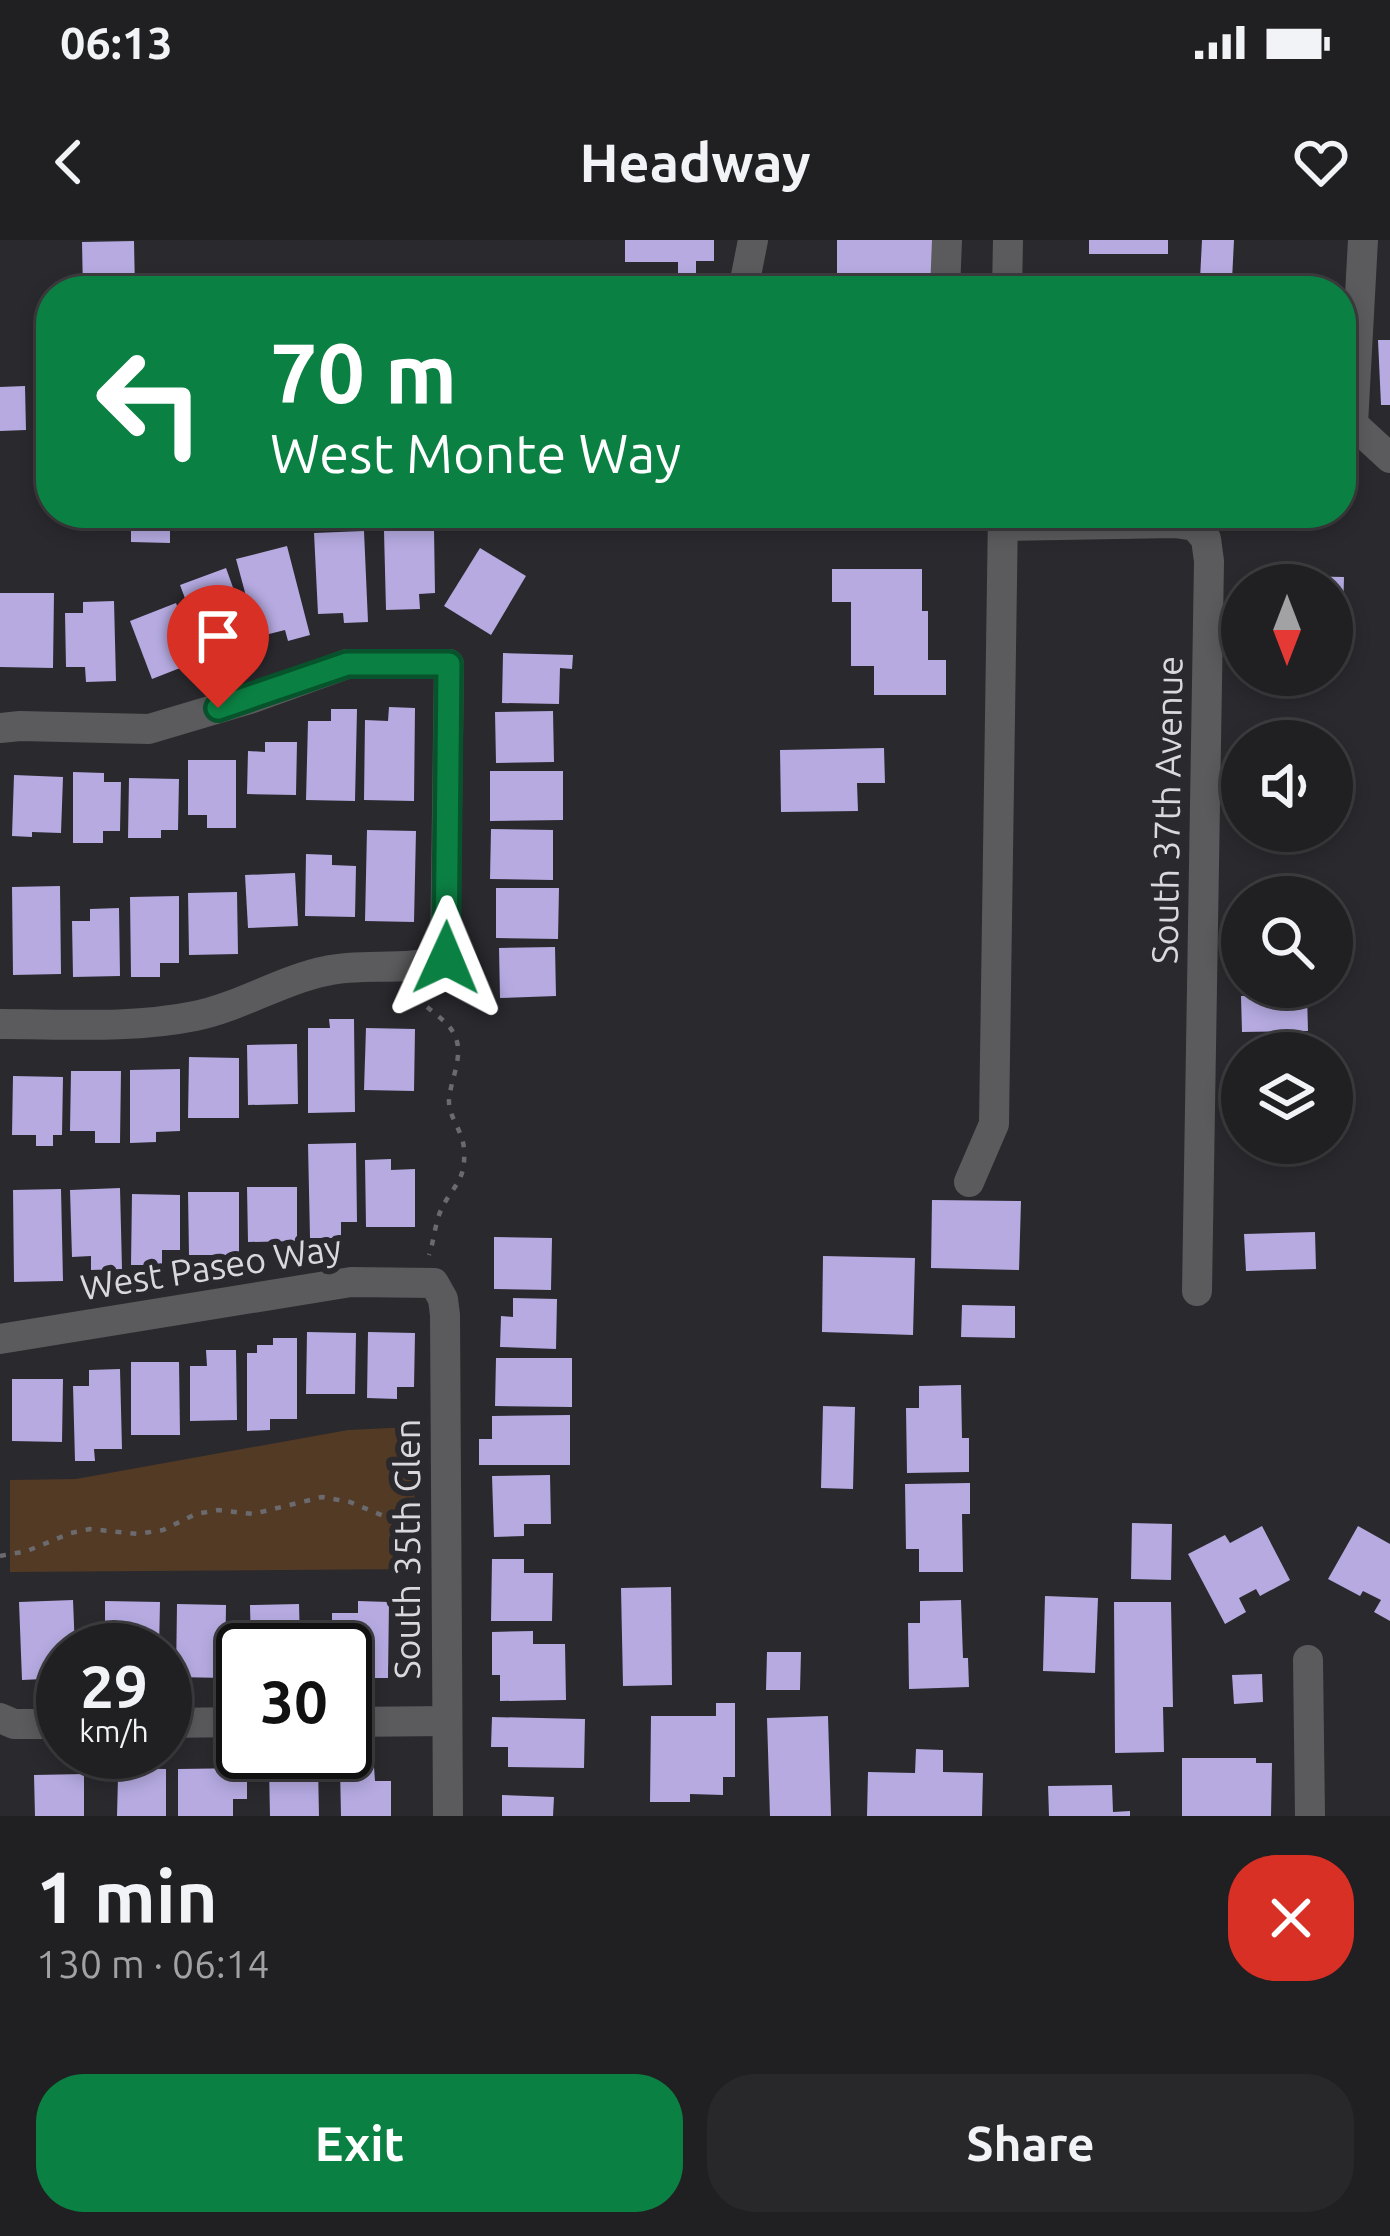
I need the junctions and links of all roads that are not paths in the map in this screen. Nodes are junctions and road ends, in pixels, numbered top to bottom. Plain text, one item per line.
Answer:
1 (753, 240) edge
2 (946, 240) edge
3 (1008, 240) edge
4 (1363, 240) edge
5 (746, 276) edge
6 (945, 276) edge
7 (1007, 276) edge
8 (1356, 307) edge
9 (1356, 427) edge
10 (1390, 458) edge
11 (1003, 528) edge
12 (1197, 528) edge
13 (0, 728) edge
14 (0, 1024) edge
15 (969, 1181) dead end
16 (427, 1283) joint
17 (1197, 1292) dead end
18 (0, 1340) edge
19 (1308, 1660) dead end
20 (0, 1718) edge
21 (447, 1721) junction
22 (372, 1722) edge
23 (36, 1724) edge
24 (448, 1816) edge
25 (1310, 1816) edge

1 - 5 street
2 - 6 street
3 - 7 street
4 - 8 street
9 - 10 street
11 - 15 street
12 - 17 street, South 37th Avenue
13 - 14 street
16 - 18 street, West Paseo Way
16 - 21 street, South 35th Glen
19 - 25 street
20 - 23 street
21 - 22 street
21 - 24 street, South 35th Glen

